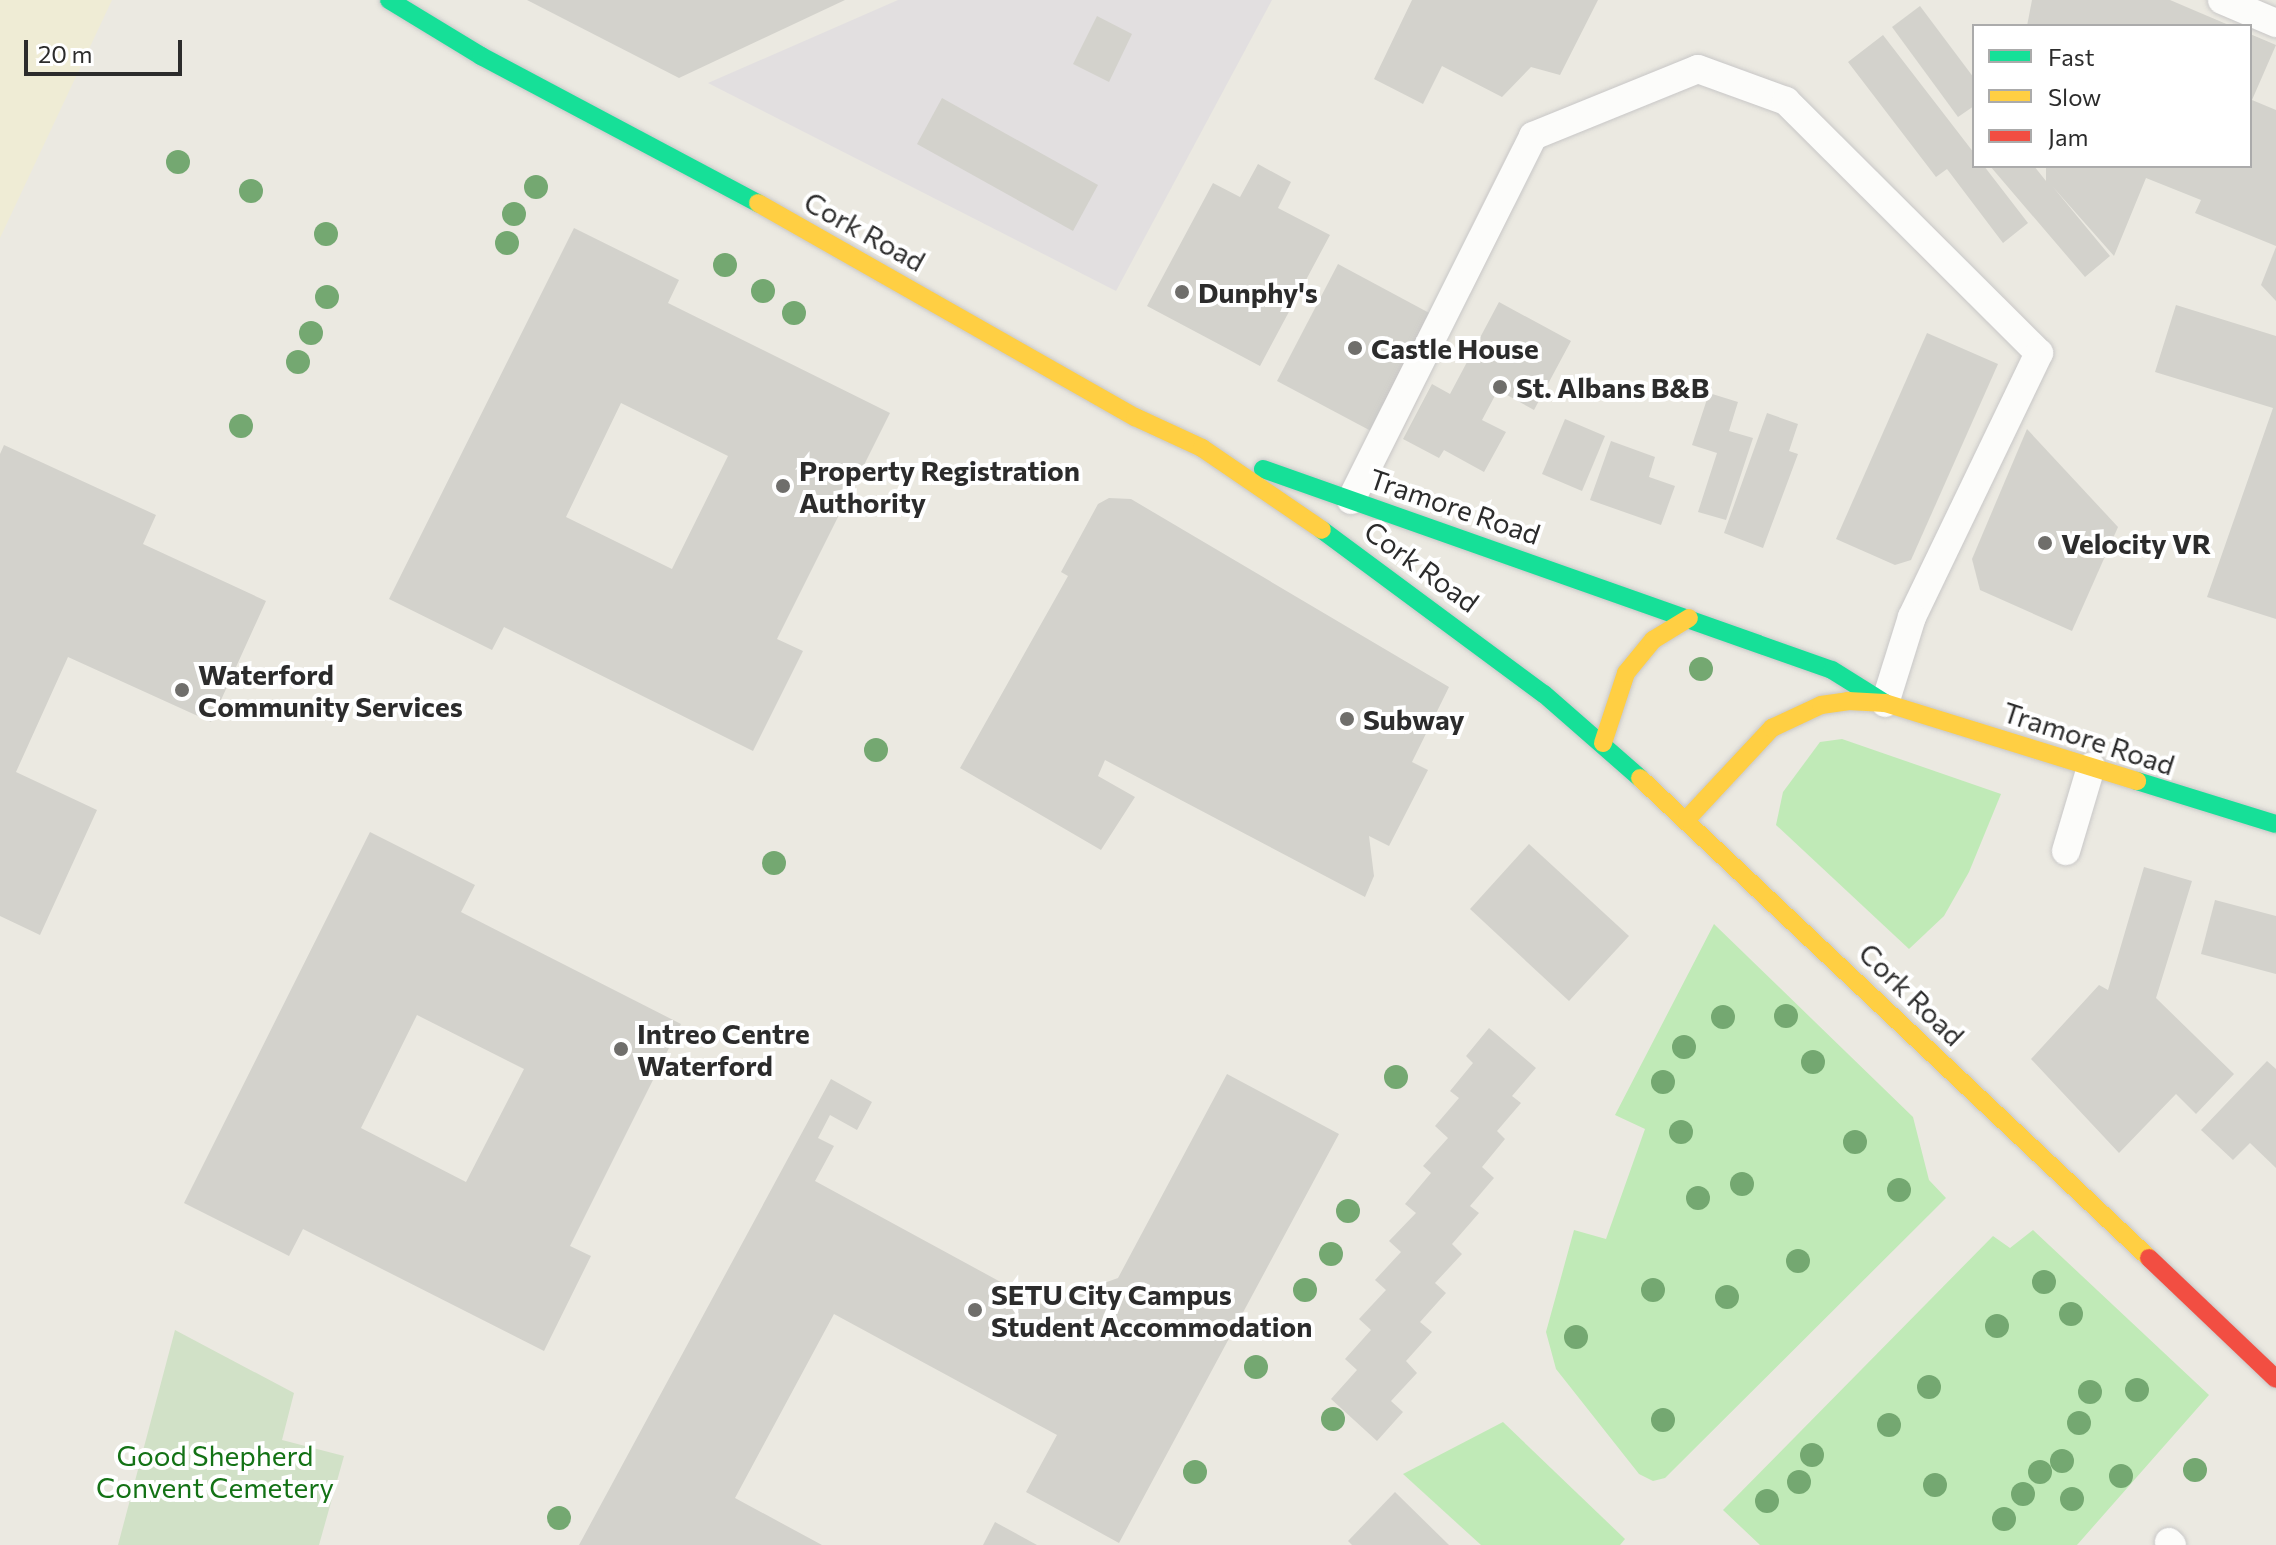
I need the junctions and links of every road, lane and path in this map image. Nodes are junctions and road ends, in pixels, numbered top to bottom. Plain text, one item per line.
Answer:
1 (389, 0) edge
2 (2222, 0) edge
3 (2276, 23) edge
4 (1202, 448) junction
5 (1351, 500) junction
6 (1689, 618) junction
7 (1885, 703) junction
8 (1603, 743) junction
9 (2091, 767) junction
10 (1687, 819) junction
11 (2276, 824) edge
12 (2066, 851) dead end
13 (2276, 1379) edge

1 - 4 main road, Cork Road
2 - 3 lane
4 - 5 main road, Tramore Road
4 - 8 main road, Cork Road
5 - 6 main road, Tramore Road
5 - 7 lane
6 - 7 main road, Tramore Road
6 - 8 main road
7 - 9 main road, Tramore Road
7 - 10 main road, Tramore Road
8 - 10 main road, Cork Road
9 - 11 main road, Tramore Road
9 - 12 lane
10 - 13 main road, Cork Road

